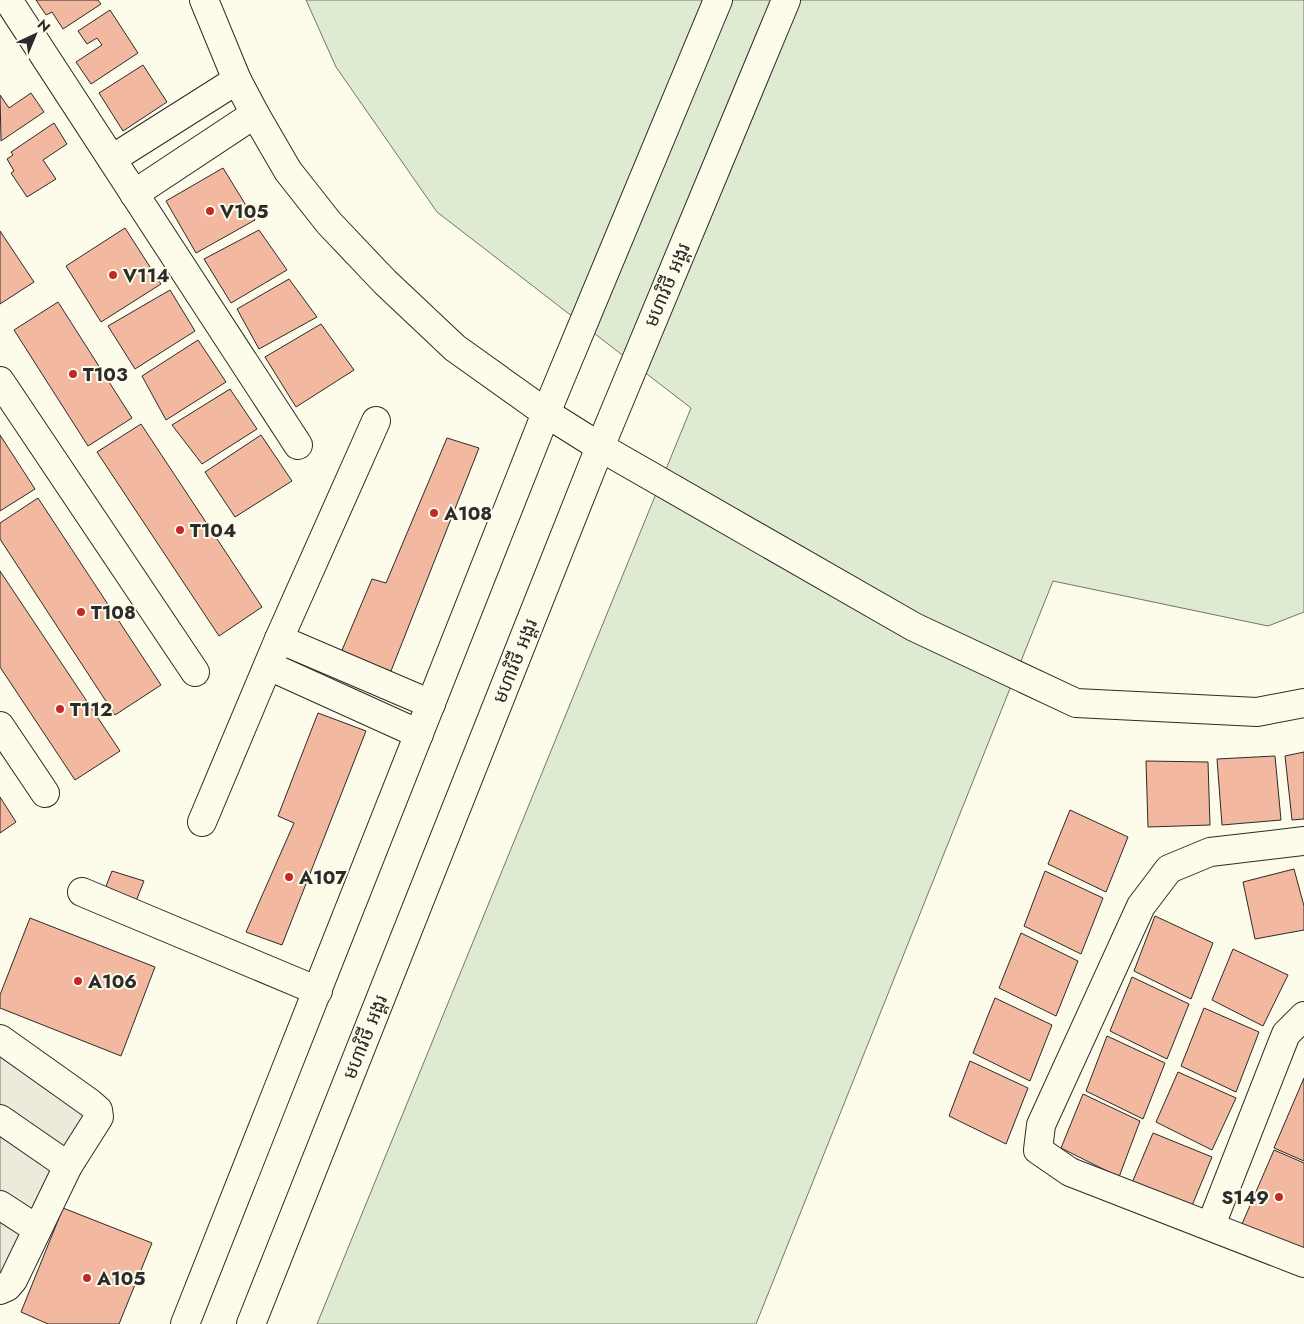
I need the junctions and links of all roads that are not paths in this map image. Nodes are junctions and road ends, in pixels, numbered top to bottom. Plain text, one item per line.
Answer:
1 (8, 0) edge
2 (204, 0) edge
3 (718, 0) edge
4 (786, 0) edge
5 (237, 80) junction
6 (255, 114) junction
7 (112, 159) junction
8 (134, 194) junction
9 (0, 381) edge
10 (546, 413) junction
11 (376, 421) dead end
12 (298, 446) dead end
13 (600, 447) junction
14 (279, 639) junction
15 (269, 666) junction
16 (195, 672) dead end
17 (1304, 703) edge
18 (431, 704) junction
19 (0, 726) edge
20 (419, 734) junction
21 (45, 793) dead end
22 (202, 822) dead end
23 (1304, 841) edge
24 (82, 892) dead end
25 (318, 991) junction
26 (1304, 1016) edge
27 (0, 1039) edge
28 (0, 1119) edge
29 (68, 1166) junction
30 (0, 1205) edge
31 (1211, 1226) junction
32 (37, 1230) junction
33 (1304, 1263) edge
34 (0, 1290) edge
35 (185, 1324) edge
36 (251, 1324) edge

1 - 7 main road
2 - 5 main road
3 - 10 main road
4 - 13 main road, មហាវិថី អង្គរ
5 - 6 main road
5 - 7 main road
6 - 8 main road
6 - 10 main road
7 - 8 main road
8 - 12 main road
9 - 16 main road
10 - 13 main road
10 - 18 main road
11 - 14 main road
13 - 17 main road
13 - 36 main road, មហាវិថី អង្គរ
14 - 15 main road
14 - 18 main road
15 - 20 main road
15 - 22 main road
18 - 20 main road
19 - 21 main road
20 - 25 main road
23 - 31 main road
24 - 25 main road
25 - 35 main road
26 - 31 main road
27 - 29 main road
28 - 29 main road
29 - 32 main road
30 - 32 main road
31 - 33 main road
32 - 34 main road

